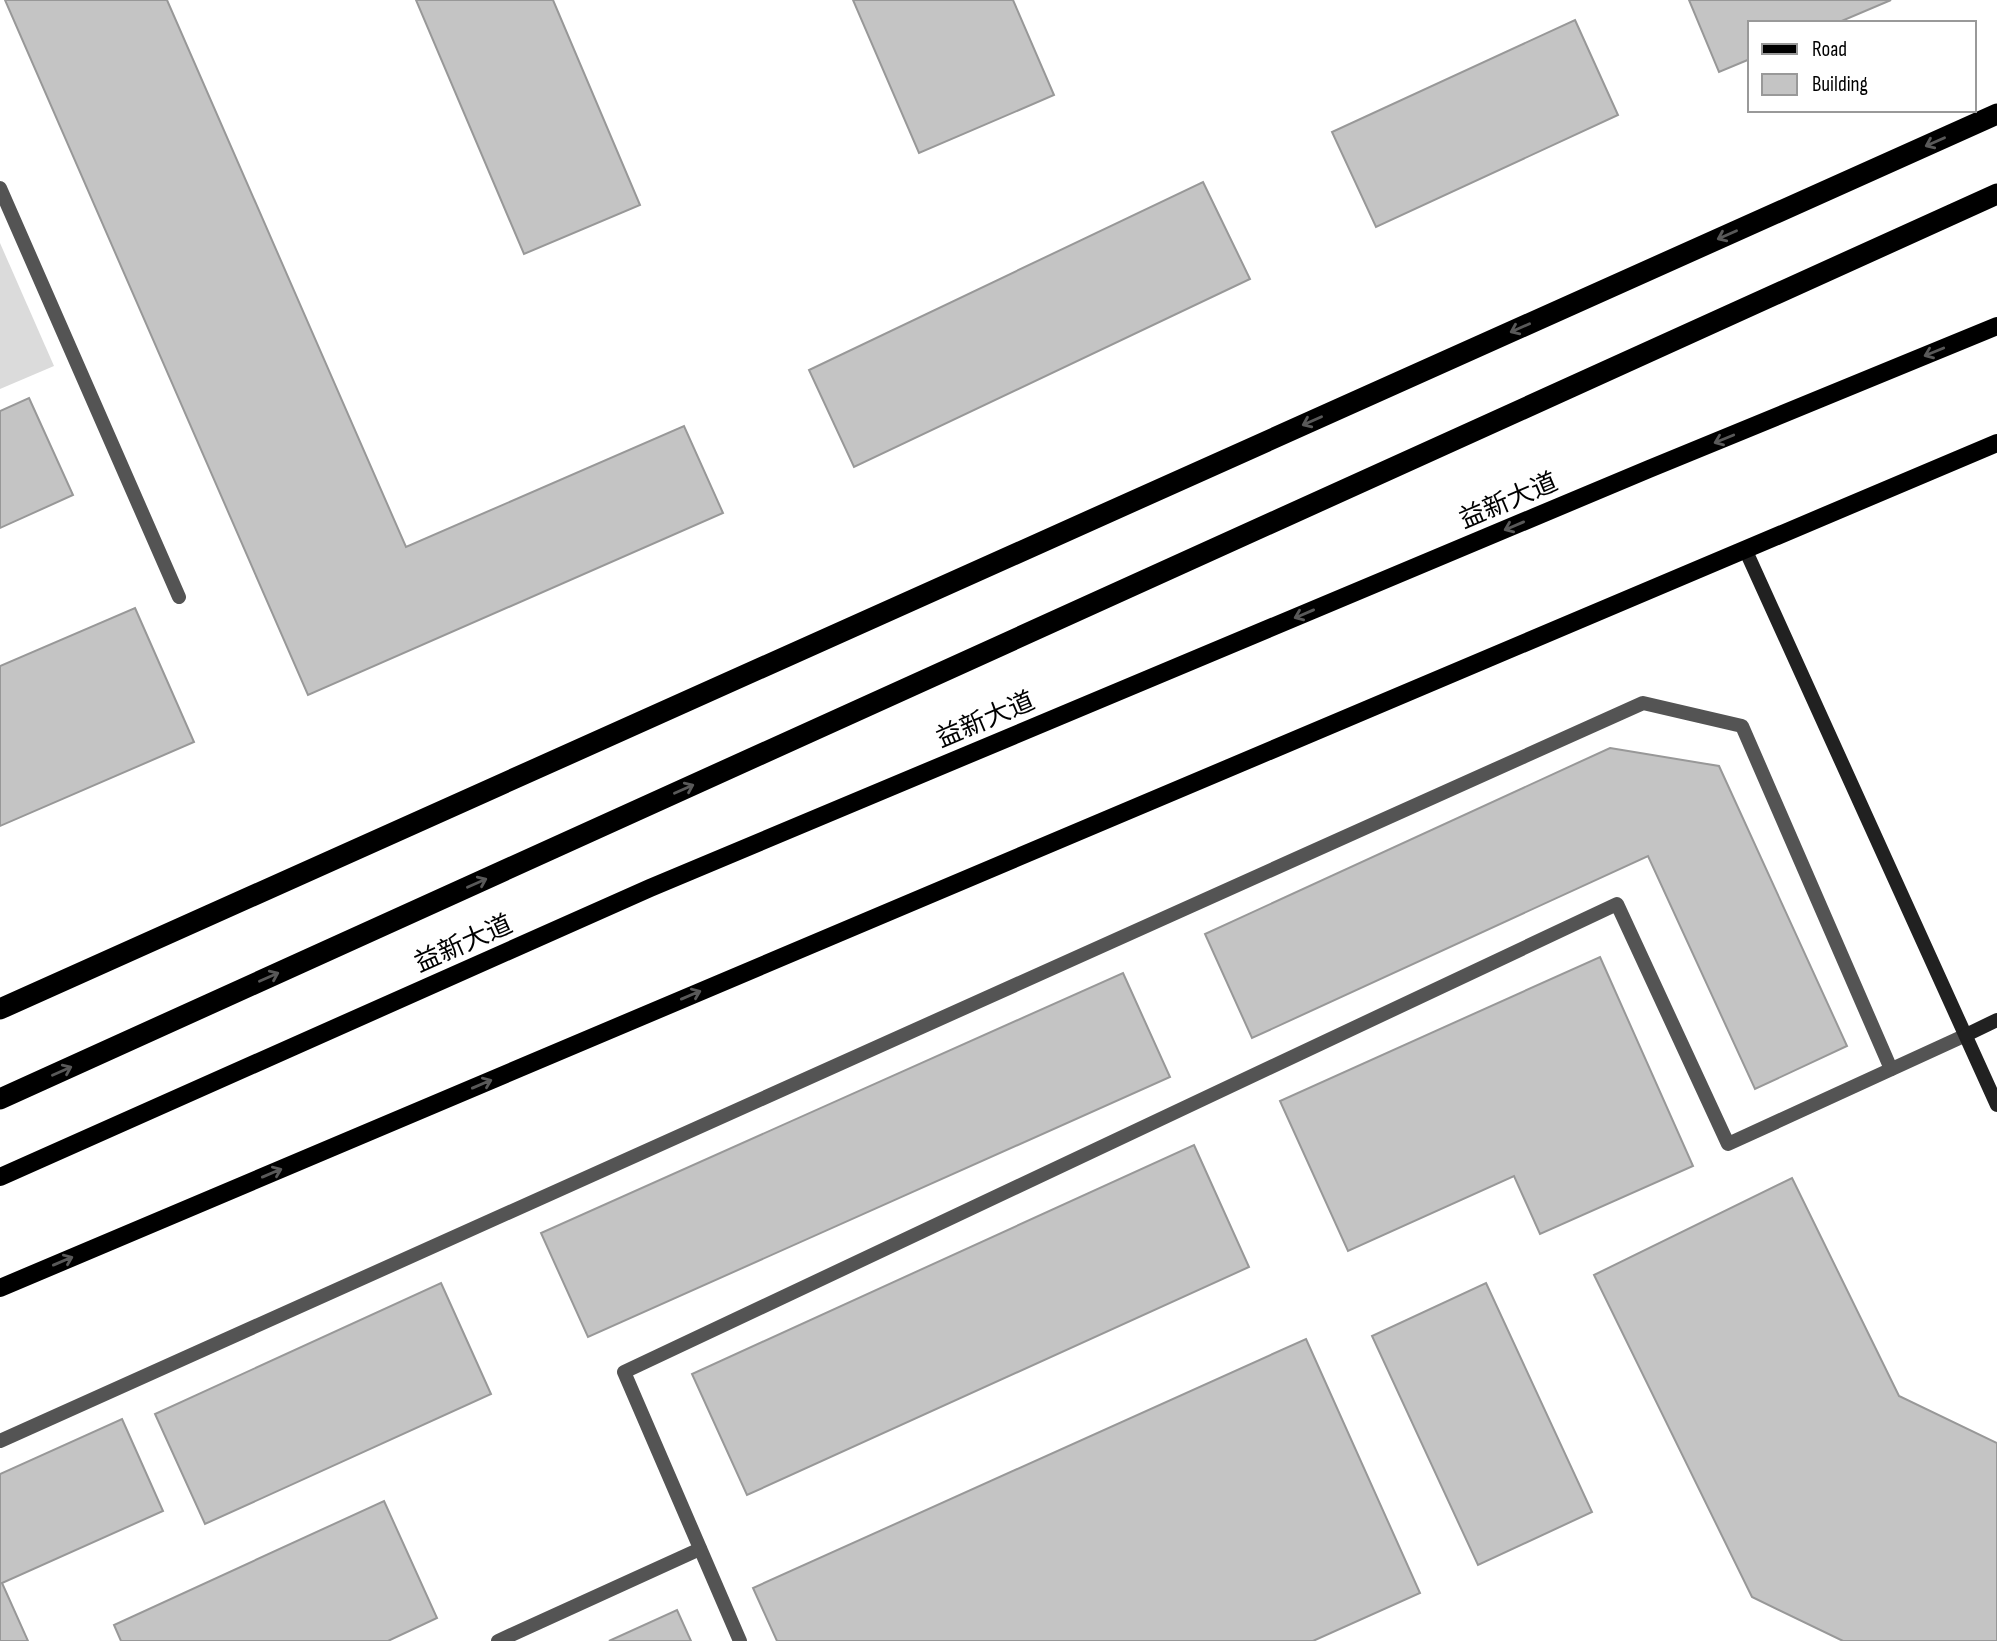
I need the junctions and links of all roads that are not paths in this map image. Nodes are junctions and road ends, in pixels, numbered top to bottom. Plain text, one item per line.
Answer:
1 (1997, 114) edge
2 (0, 188) edge
3 (1997, 194) edge
4 (1997, 326) edge
5 (1997, 443) edge
6 (1745, 549) junction
7 (179, 597) dead end
8 (0, 1009) edge
9 (1997, 1020) edge
10 (1966, 1035) junction
11 (1891, 1069) junction
12 (0, 1099) edge
13 (1997, 1105) edge
14 (0, 1177) edge
15 (0, 1288) edge
16 (0, 1441) edge
17 (700, 1549) junction
18 (498, 1641) edge
19 (740, 1641) edge

1 -> 8 highway
2 - 7 street
12 -> 3 highway
4 -> 14 main road, 益新大道
5 - 6 main road
6 - 10 street
15 -> 6 main road
9 - 10 street
10 - 11 street
10 - 13 street
11 - 16 street
11 - 17 street
17 - 18 street
17 - 19 street

